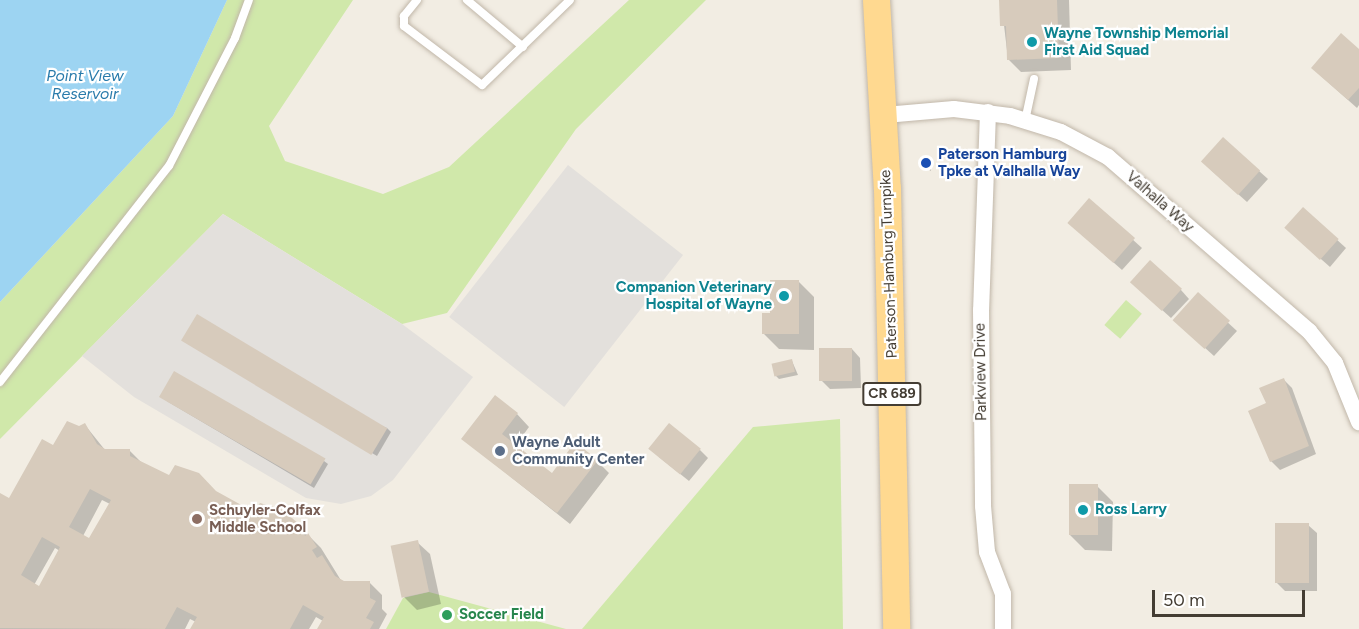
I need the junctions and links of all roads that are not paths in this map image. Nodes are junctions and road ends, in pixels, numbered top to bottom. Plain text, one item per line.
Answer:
1 (249, 0) edge
2 (417, 0) edge
3 (467, 0) edge
4 (570, 0) edge
5 (876, 0) edge
6 (893, 0) edge
7 (523, 47) junction
8 (1034, 79) dead end
9 (988, 112) junction
10 (885, 115) junction
11 (1025, 121) junction
12 (0, 382) edge
13 (1359, 422) edge
14 (896, 629) edge
15 (1003, 629) edge

1 - 12 lane
2 - 7 lane
3 - 7 lane
4 - 7 lane
5 - 10 main road, Paterson-Hamburg Turnpike / CR 689
6 - 10 main road, Paterson-Hamburg Turnpike / CR 689
8 - 11 lane
9 - 10 street, Valhalla Way
9 - 11 street, Valhalla Way
9 - 15 street, Parkview Drive
10 - 14 main road, Paterson-Hamburg Turnpike / CR 689
11 - 13 street, Valhalla Way

